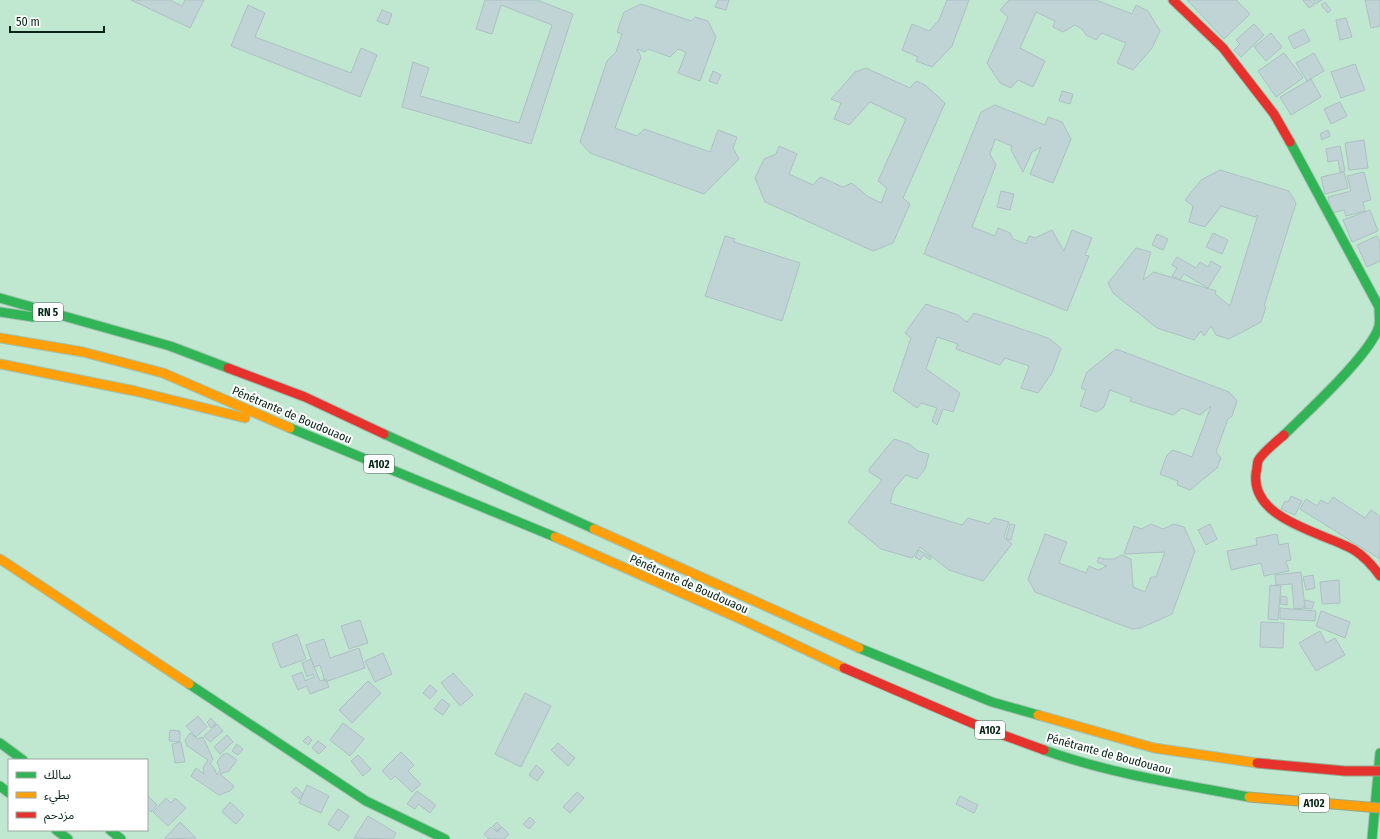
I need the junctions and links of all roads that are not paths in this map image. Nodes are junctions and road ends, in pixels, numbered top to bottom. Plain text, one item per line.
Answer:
1 (1173, 0) edge
2 (0, 298) edge
3 (0, 312) edge
4 (95, 326) junction
5 (0, 338) edge
6 (0, 364) edge
7 (293, 430) junction
8 (0, 559) edge
9 (1380, 576) edge
10 (0, 742) edge
11 (1380, 753) edge
12 (22, 759) edge
13 (1380, 771) edge
14 (0, 786) edge
15 (8, 792) edge
16 (1380, 808) edge
17 (111, 831) edge
18 (121, 839) edge
19 (445, 839) edge
20 (1372, 839) edge

1 - 9 main road
2 - 4 main road, RN 5
3 - 4 main road
4 - 13 main road, Pénétrante de Boudouaou / A102, bridge
5 - 7 main road, Pénétrante de Boudouaou / A102
6 - 7 main road
7 - 16 main road, Pénétrante de Boudouaou / A102, bridge
8 - 19 main road
10 - 12 main road
11 - 20 main road
14 - 15 main road
17 - 18 main road

